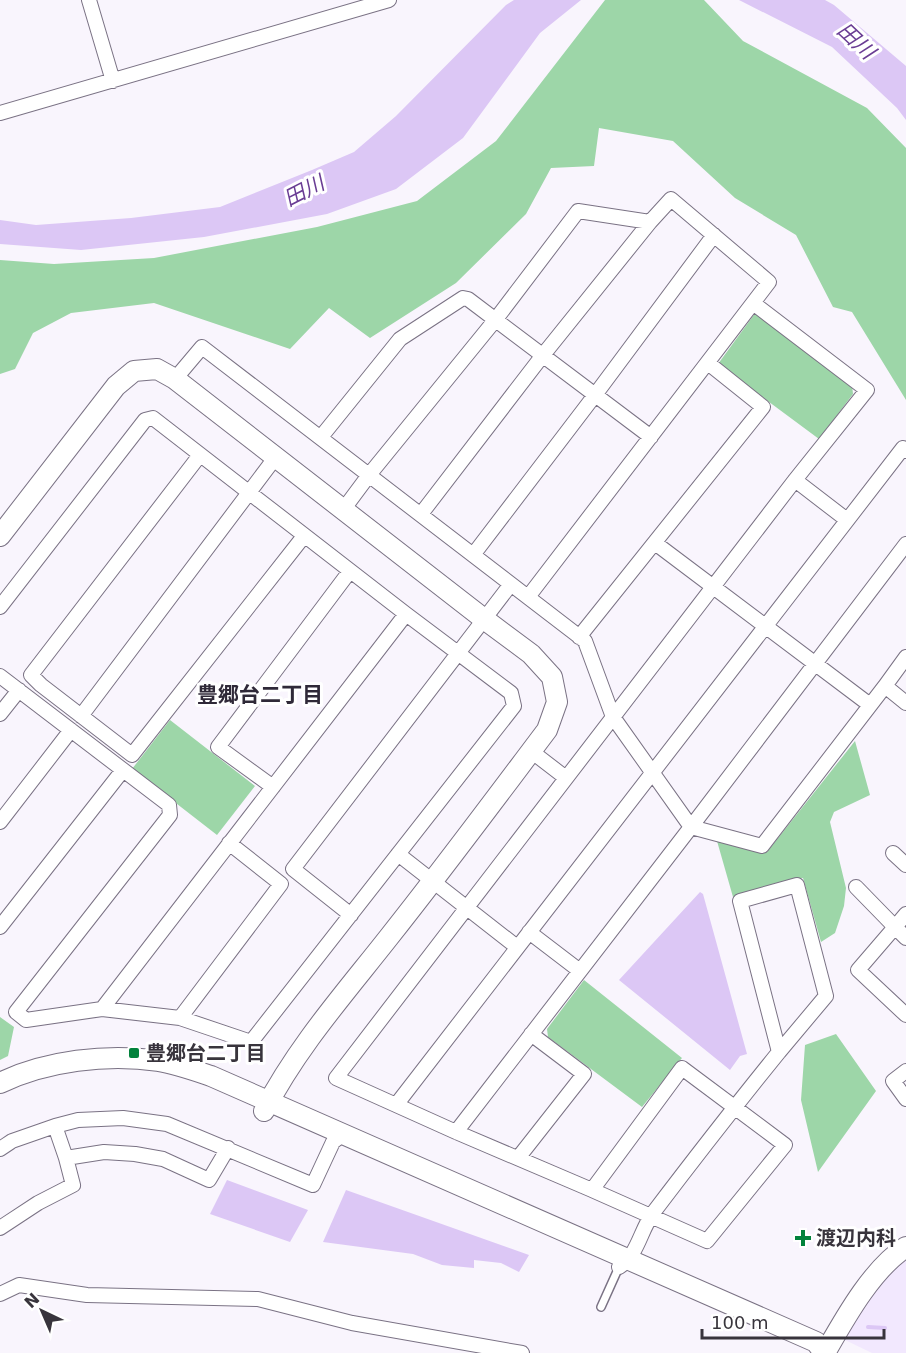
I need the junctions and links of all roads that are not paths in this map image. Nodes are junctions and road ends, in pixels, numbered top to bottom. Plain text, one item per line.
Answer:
1 (89, 0) edge
2 (389, 0) edge
3 (113, 81) junction
4 (0, 113) edge
5 (650, 222) junction
6 (714, 235) junction
7 (753, 303) junction
8 (496, 319) junction
9 (543, 355) junction
10 (708, 363) junction
11 (175, 379) junction
12 (595, 395) junction
13 (651, 437) junction
14 (321, 438) junction
15 (906, 451) edge
16 (200, 455) junction
17 (275, 458) junction
18 (369, 475) junction
19 (795, 480) junction
20 (249, 493) junction
21 (343, 510) junction
22 (421, 514) junction
23 (847, 520) junction
24 (0, 536) edge
25 (304, 536) junction
26 (655, 543) junction
27 (906, 544) edge
28 (473, 555) junction
29 (350, 571) junction
30 (511, 584) junction
31 (713, 588) junction
32 (528, 597) junction
33 (0, 607) edge
34 (406, 614) junction
35 (484, 619) junction
36 (766, 628) junction
37 (579, 637) junction
38 (458, 653) junction
39 (906, 657) edge
40 (815, 664) junction
41 (0, 676) edge
42 (885, 686) junction
43 (19, 690) junction
44 (906, 703) edge
45 (870, 705) junction
46 (0, 714) edge
47 (81, 716) junction
48 (613, 717) junction
49 (71, 730) junction
50 (531, 751) junction
51 (123, 770) junction
52 (652, 772) junction
53 (566, 778) junction
54 (273, 787) junction
55 (0, 822) edge
56 (692, 827) junction
57 (229, 843) junction
58 (893, 853) dead end
59 (398, 854) junction
60 (906, 865) edge
61 (433, 881) junction
62 (856, 887) dead end
63 (466, 907) junction
64 (906, 914) edge
65 (351, 915) junction
66 (0, 927) edge
67 (895, 927) junction
68 (529, 932) junction
69 (906, 938) edge
70 (517, 947) junction
71 (580, 972) junction
72 (102, 1009) junction
73 (906, 1015) edge
74 (180, 1018) junction
75 (531, 1034) junction
76 (779, 1052) junction
77 (906, 1071) edge
78 (0, 1083) edge
79 (0, 1095) edge
80 (906, 1099) edge
81 (396, 1105) junction
82 (266, 1107) junction
83 (735, 1107) junction
84 (55, 1126) junction
85 (456, 1132) junction
86 (338, 1139) junction
87 (228, 1148) junction
88 (0, 1149) edge
89 (66, 1158) junction
90 (518, 1158) junction
91 (592, 1190) junction
92 (651, 1217) junction
93 (0, 1228) edge
94 (906, 1247) edge
95 (624, 1264) junction
96 (0, 1294) edge
97 (601, 1307) dead end
98 (522, 1353) edge
99 (823, 1353) edge

1 - 3 street
2 - 3 street
3 - 4 street
5 - 6 street
5 - 8 street
5 - 9 street
6 - 7 street
6 - 12 street
7 - 10 street
7 - 19 street
8 - 9 street
8 - 14 street
8 - 18 street
9 - 12 street
9 - 22 street
10 - 13 street
10 - 26 street
11 - 14 street
11 - 17 street
11 - 24 street
12 - 13 street
12 - 28 street
13 - 32 street
14 - 18 street
15 - 23 street
16 - 20 street
16 - 33 street
16 - 47 street
17 - 20 street
17 - 21 street
18 - 21 street
18 - 22 street
19 - 23 street
19 - 31 street
20 - 25 street
20 - 47 street
21 - 35 street
22 - 28 street
23 - 36 street
25 - 29 street
25 - 47 street
26 - 31 street
26 - 37 street
27 - 40 street
28 - 30 street
29 - 34 street
29 - 54 street
30 - 32 street
30 - 35 street
31 - 36 street
31 - 48 street
32 - 37 street
34 - 38 street
34 - 54 street
35 - 38 street
35 - 50 street
36 - 40 street
36 - 52 street
37 - 48 street
38 - 59 street
38 - 65 street
39 - 42 street
40 - 45 street
40 - 56 street
41 - 43 street
42 - 44 street
42 - 45 street
43 - 46 street
43 - 49 street
45 - 56 street
48 - 52 street
48 - 53 street
49 - 51 street
49 - 55 street
50 - 53 street
50 - 61 street
51 - 66 street
51 - 72 street
52 - 56 street
52 - 68 street
53 - 63 street
54 - 57 street
56 - 71 street
57 - 72 street
57 - 74 street
58 - 60 street
59 - 61 street
59 - 65 street
61 - 63 street
61 - 82 street
62 - 67 street
63 - 70 street
63 - 81 street
64 - 67 street
65 - 74 street
67 - 69 street
67 - 73 street
68 - 70 street
68 - 71 street
70 - 81 street
71 - 75 street
72 - 74 street
75 - 85 street
75 - 90 street
76 - 76 street
76 - 83 street
77 - 80 street
78 - 82 street
79 - 82 street
81 - 85 street
82 - 86 street
83 - 91 street
83 - 92 street
83 - 92 street
84 - 87 street
84 - 88 street
84 - 89 street
85 - 90 street
86 - 87 street
86 - 95 street
87 - 89 street
89 - 93 street
90 - 91 street
91 - 92 street
92 - 95 street
94 - 99 street
95 - 97 lane
95 - 99 street
96 - 98 street

